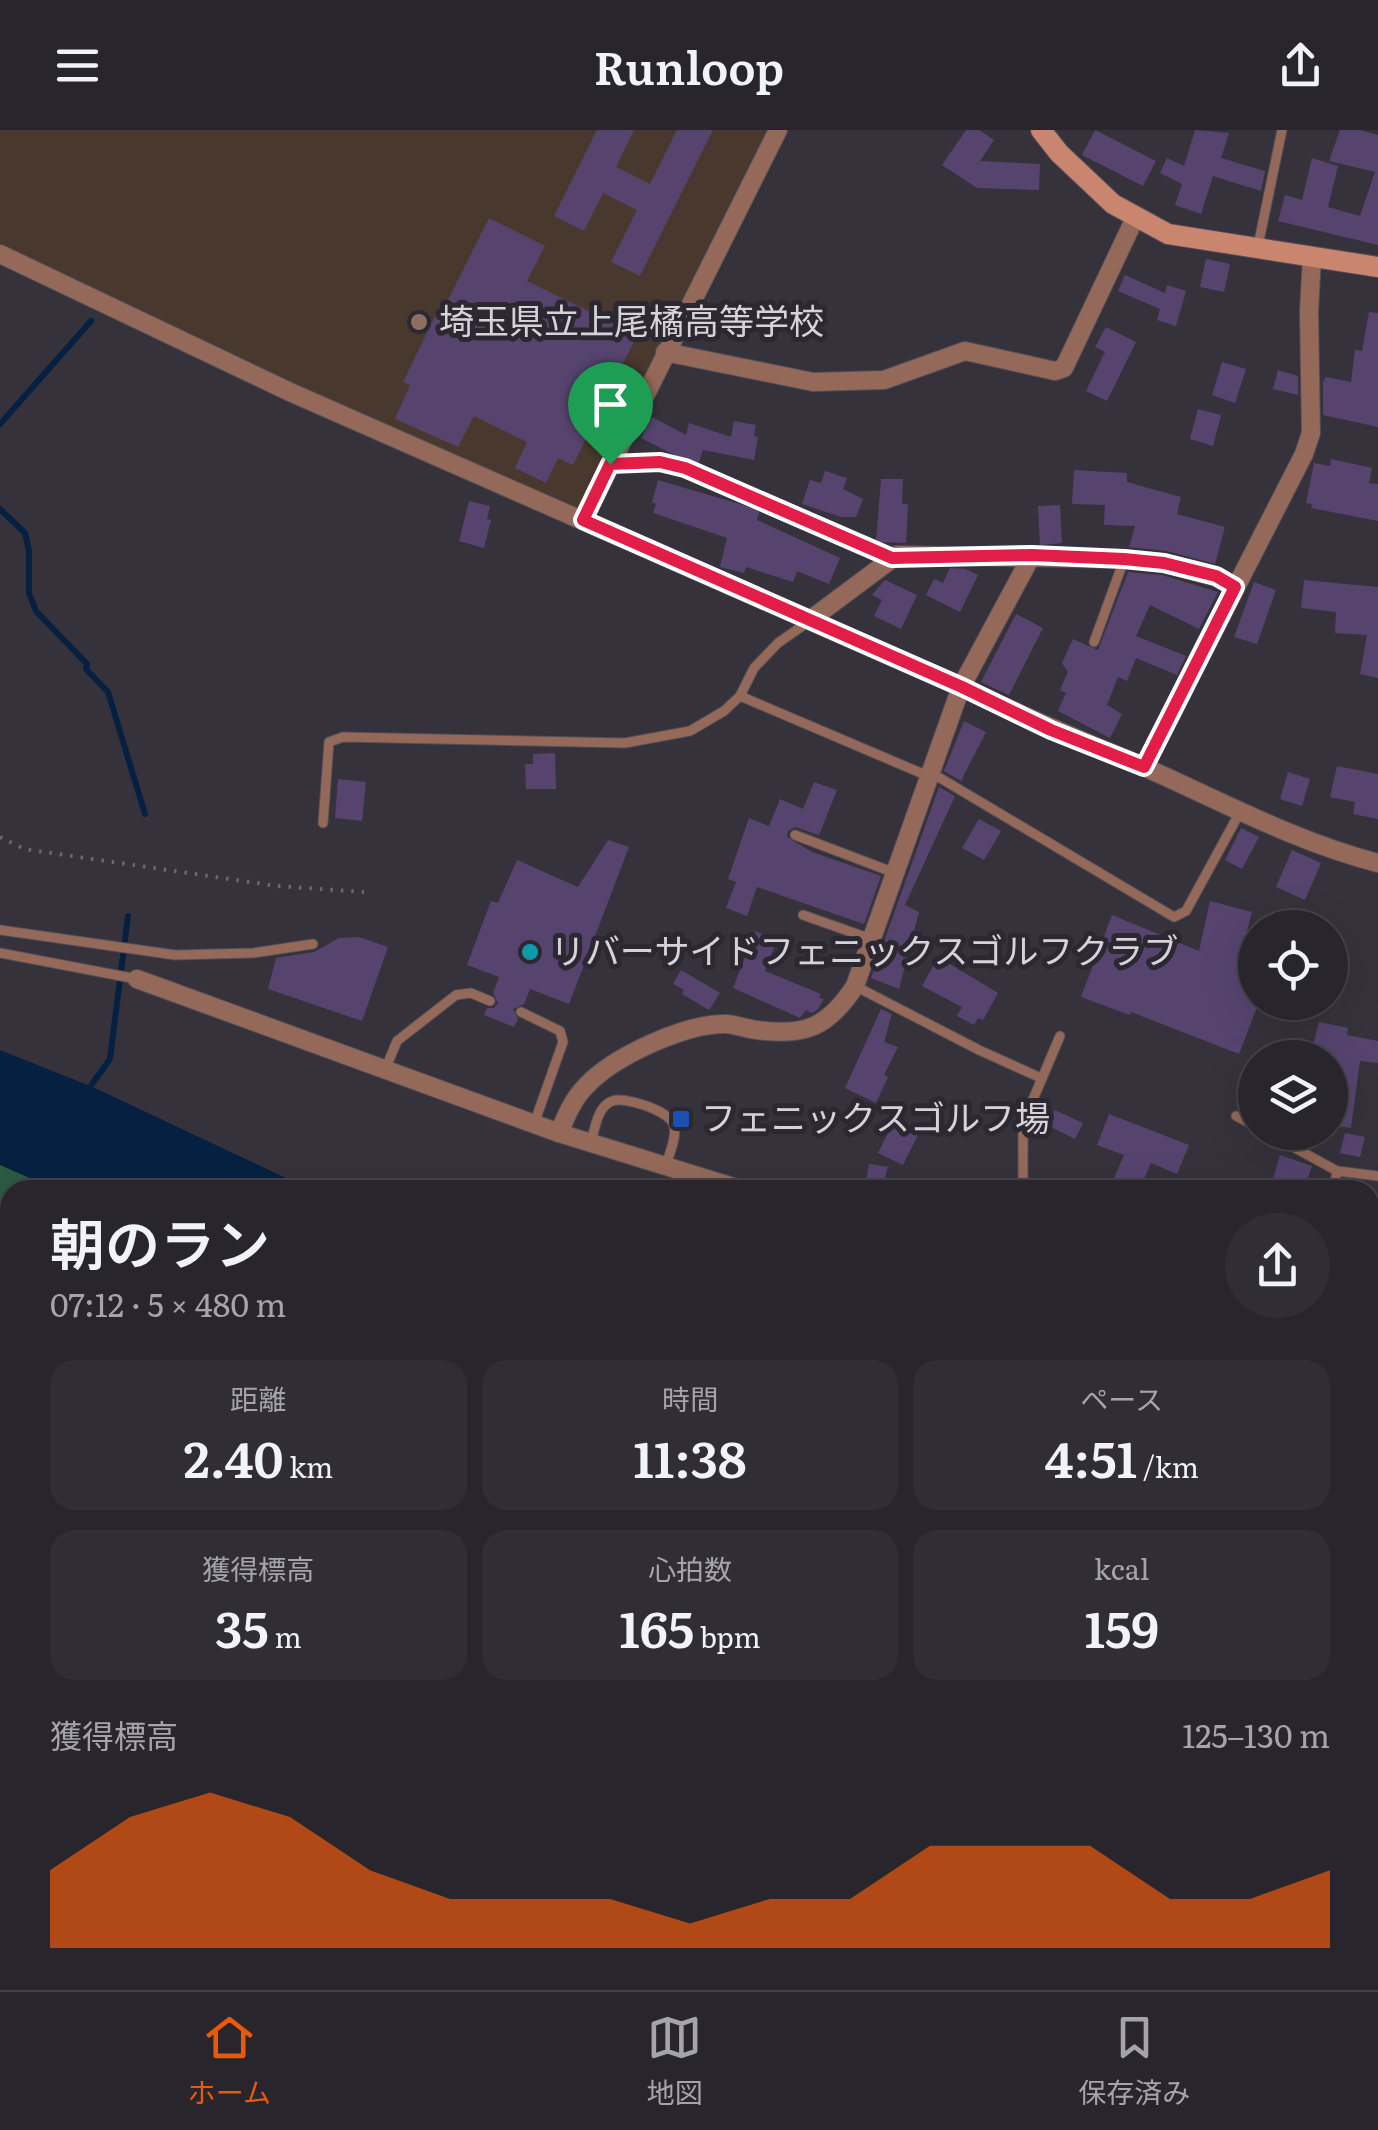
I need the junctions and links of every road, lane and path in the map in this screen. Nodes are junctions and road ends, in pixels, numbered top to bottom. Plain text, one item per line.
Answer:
1 (778, 130) edge
2 (1041, 130) edge
3 (1282, 130) edge
4 (1135, 218) junction
5 (1258, 249) junction
6 (0, 254) edge
7 (1312, 256) junction
8 (1378, 267) edge
9 (665, 352) junction
10 (610, 464) junction
11 (583, 520) junction
12 (1032, 555) junction
13 (892, 558) junction
14 (1124, 559) junction
15 (1235, 587) junction
16 (810, 620) junction
17 (1094, 642) dead end
18 (962, 687) junction
19 (740, 696) junction
20 (1144, 767) junction
21 (929, 774) junction
22 (1240, 812) junction
23 (323, 823) dead end
24 (795, 834) dead end
25 (0, 837) edge
26 (1378, 863) edge
27 (895, 873) junction
28 (364, 892) dead end
29 (803, 915) dead end
30 (0, 930) edge
31 (871, 939) junction
32 (312, 944) dead end
33 (0, 954) edge
34 (137, 979) joint
35 (855, 986) junction
36 (490, 1001) dead end
37 (521, 1012) dead end
38 (1060, 1036) dead end
39 (385, 1070) junction
40 (1041, 1078) junction
41 (534, 1124) junction
42 (560, 1133) junction
43 (590, 1143) junction
44 (1298, 1150) edge
45 (666, 1168) junction
46 (1336, 1171) junction
47 (1378, 1176) edge
48 (708, 1180) edge
49 (1023, 1180) edge
50 (1335, 1180) edge

1 - 9 street
2 - 4 street
3 - 5 lane
4 - 5 street
4 - 9 street
5 - 7 street
6 - 11 street
7 - 8 street
7 - 15 street
9 - 10 street
10 - 11 street
10 - 13 lane
11 - 16 street
12 - 13 street
12 - 14 street
12 - 18 street
13 - 16 street
14 - 15 street
14 - 17 lane
15 - 20 street
16 - 18 street
16 - 19 lane
18 - 20 street
18 - 21 street
19 - 21 lane
19 - 23 lane
20 - 22 street
21 - 22 lane
21 - 27 street
22 - 26 street
24 - 27 lane
25 - 28 path
27 - 31 street
29 - 31 lane
30 - 32 lane
31 - 35 street
33 - 34 lane
34 - 39 street
35 - 40 lane
35 - 42 street
36 - 39 lane
37 - 41 lane
38 - 40 lane
39 - 41 street
40 - 49 lane
41 - 42 street
42 - 43 street
43 - 45 street
43 - 45 lane
44 - 46 lane
45 - 48 street
46 - 47 lane
46 - 50 lane

